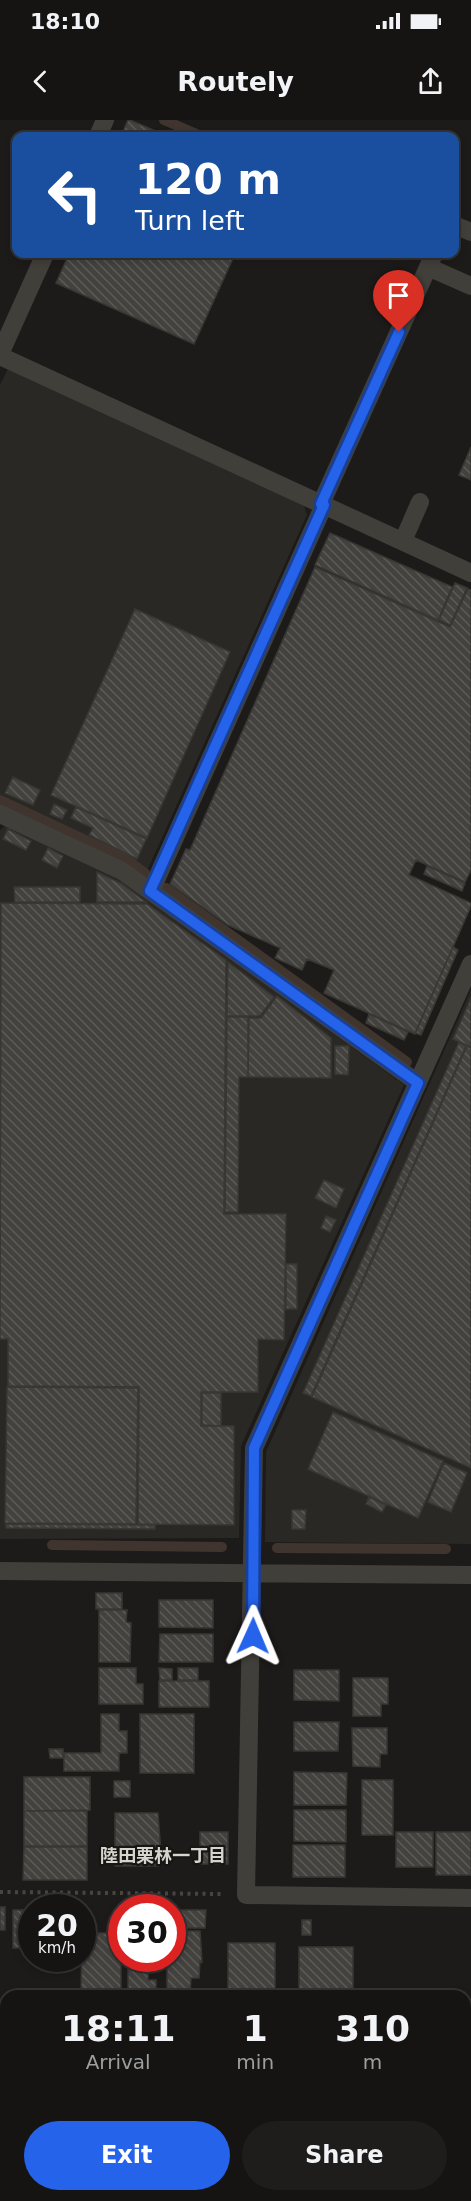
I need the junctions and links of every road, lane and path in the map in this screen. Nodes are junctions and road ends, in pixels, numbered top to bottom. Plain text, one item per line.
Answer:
1 (43, 258) edge
2 (431, 260) edge
3 (471, 286) edge
4 (0, 355) edge
5 (420, 502) dead end
6 (323, 505) junction
7 (403, 541) junction
8 (471, 573) edge
9 (0, 814) edge
10 (150, 891) junction
11 (471, 964) edge
12 (418, 1083) junction
13 (0, 1571) edge
14 (254, 1573) junction
15 (471, 1575) edge
16 (0, 1892) edge
17 (246, 1895) junction
18 (471, 1898) edge

1 - 4 street
2 - 3 street
2 - 6 street
4 - 6 street
5 - 7 street
6 - 7 street
6 - 10 street
7 - 8 street
9 - 10 street
10 - 12 street
11 - 12 street
12 - 14 street
13 - 14 street
14 - 15 street
14 - 17 street
16 - 17 path
17 - 18 street

